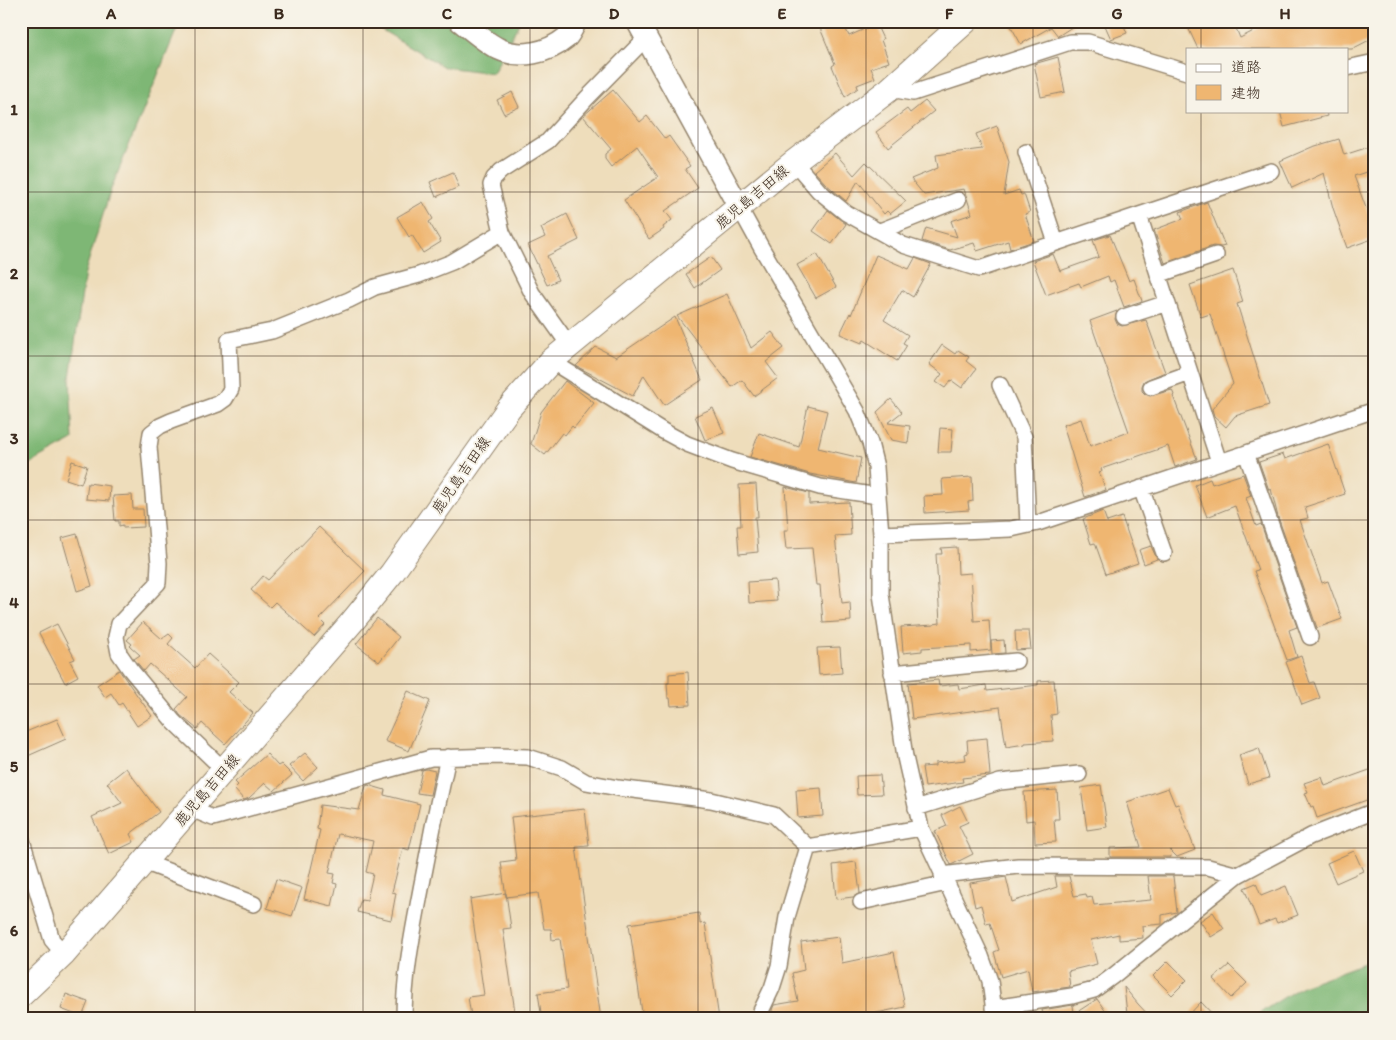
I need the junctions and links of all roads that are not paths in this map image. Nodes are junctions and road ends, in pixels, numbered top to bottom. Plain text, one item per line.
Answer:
1 (460, 21) edge
2 (576, 21) edge
3 (966, 21) edge
4 (642, 29) edge
5 (944, 30) edge
6 (1375, 62) edge
7 (1348, 68) edge
8 (1186, 72) edge
9 (890, 89) junction
10 (1026, 152) dead end
11 (794, 162) junction
12 (1271, 171) dead end
13 (958, 200) dead end
14 (739, 207) junction
15 (1139, 216) junction
16 (880, 231) junction
17 (502, 232) junction
18 (1056, 243) junction
19 (1216, 255) dead end
20 (1158, 275) junction
21 (1167, 303) junction
22 (1124, 317) dead end
23 (569, 345) junction
24 (551, 361) junction
25 (1190, 373) junction
26 (1000, 385) dead end
27 (1151, 387) dead end
28 (1375, 410) edge
29 (1246, 454) junction
30 (1219, 462) junction
31 (1141, 488) junction
32 (878, 496) junction
33 (1028, 525) junction
34 (881, 534) junction
35 (1164, 552) dead end
36 (1310, 637) dead end
37 (1016, 661) dead end
38 (892, 673) junction
39 (448, 757) junction
40 (225, 771) junction
41 (1080, 774) dead end
42 (916, 808) junction
43 (191, 809) junction
44 (1375, 811) edge
45 (921, 828) junction
46 (21, 837) edge
47 (808, 847) junction
48 (144, 862) junction
49 (1238, 876) junction
50 (944, 879) junction
51 (36, 891) junction
52 (21, 895) edge
53 (861, 902) dead end
54 (254, 904) dead end
55 (64, 954) junction
56 (21, 995) edge
57 (994, 1013) edge
58 (404, 1019) edge
59 (760, 1019) edge

1 - 2 street
3 - 5 main road, 鹿児島吉田線
4 - 14 street
4 - 17 street
5 - 9 main road, 鹿児島吉田線
6 - 7 street
8 - 9 street
9 - 11 main road, 鹿児島吉田線
10 - 18 street
11 - 14 main road, 鹿児島吉田線
11 - 16 street
12 - 15 street
13 - 16 street
14 - 23 main road, 鹿児島吉田線
14 - 32 street
15 - 18 street
15 - 20 street
16 - 18 street
17 - 23 street
17 - 40 street
19 - 20 street
20 - 21 street
21 - 22 street
21 - 25 street
23 - 24 main road, 鹿児島吉田線
24 - 32 street
24 - 40 main road, 鹿児島吉田線
25 - 27 street
25 - 30 street
26 - 33 street
28 - 29 street
29 - 30 street
29 - 36 street
30 - 31 street
31 - 33 street
31 - 35 street
32 - 34 street
33 - 34 street
34 - 38 street
37 - 38 street
38 - 42 street
39 - 43 street
39 - 47 street
39 - 58 street
40 - 43 main road, 鹿児島吉田線
41 - 42 street
42 - 45 street
43 - 48 main road, 鹿児島吉田線
44 - 49 street
45 - 47 street
45 - 50 street
46 - 51 street
47 - 59 street
48 - 54 street
48 - 55 main road, 鹿児島吉田線
49 - 50 street
49 - 57 street
50 - 53 street
50 - 57 street
51 - 52 street
51 - 55 street
55 - 56 main road, 鹿児島吉田線

